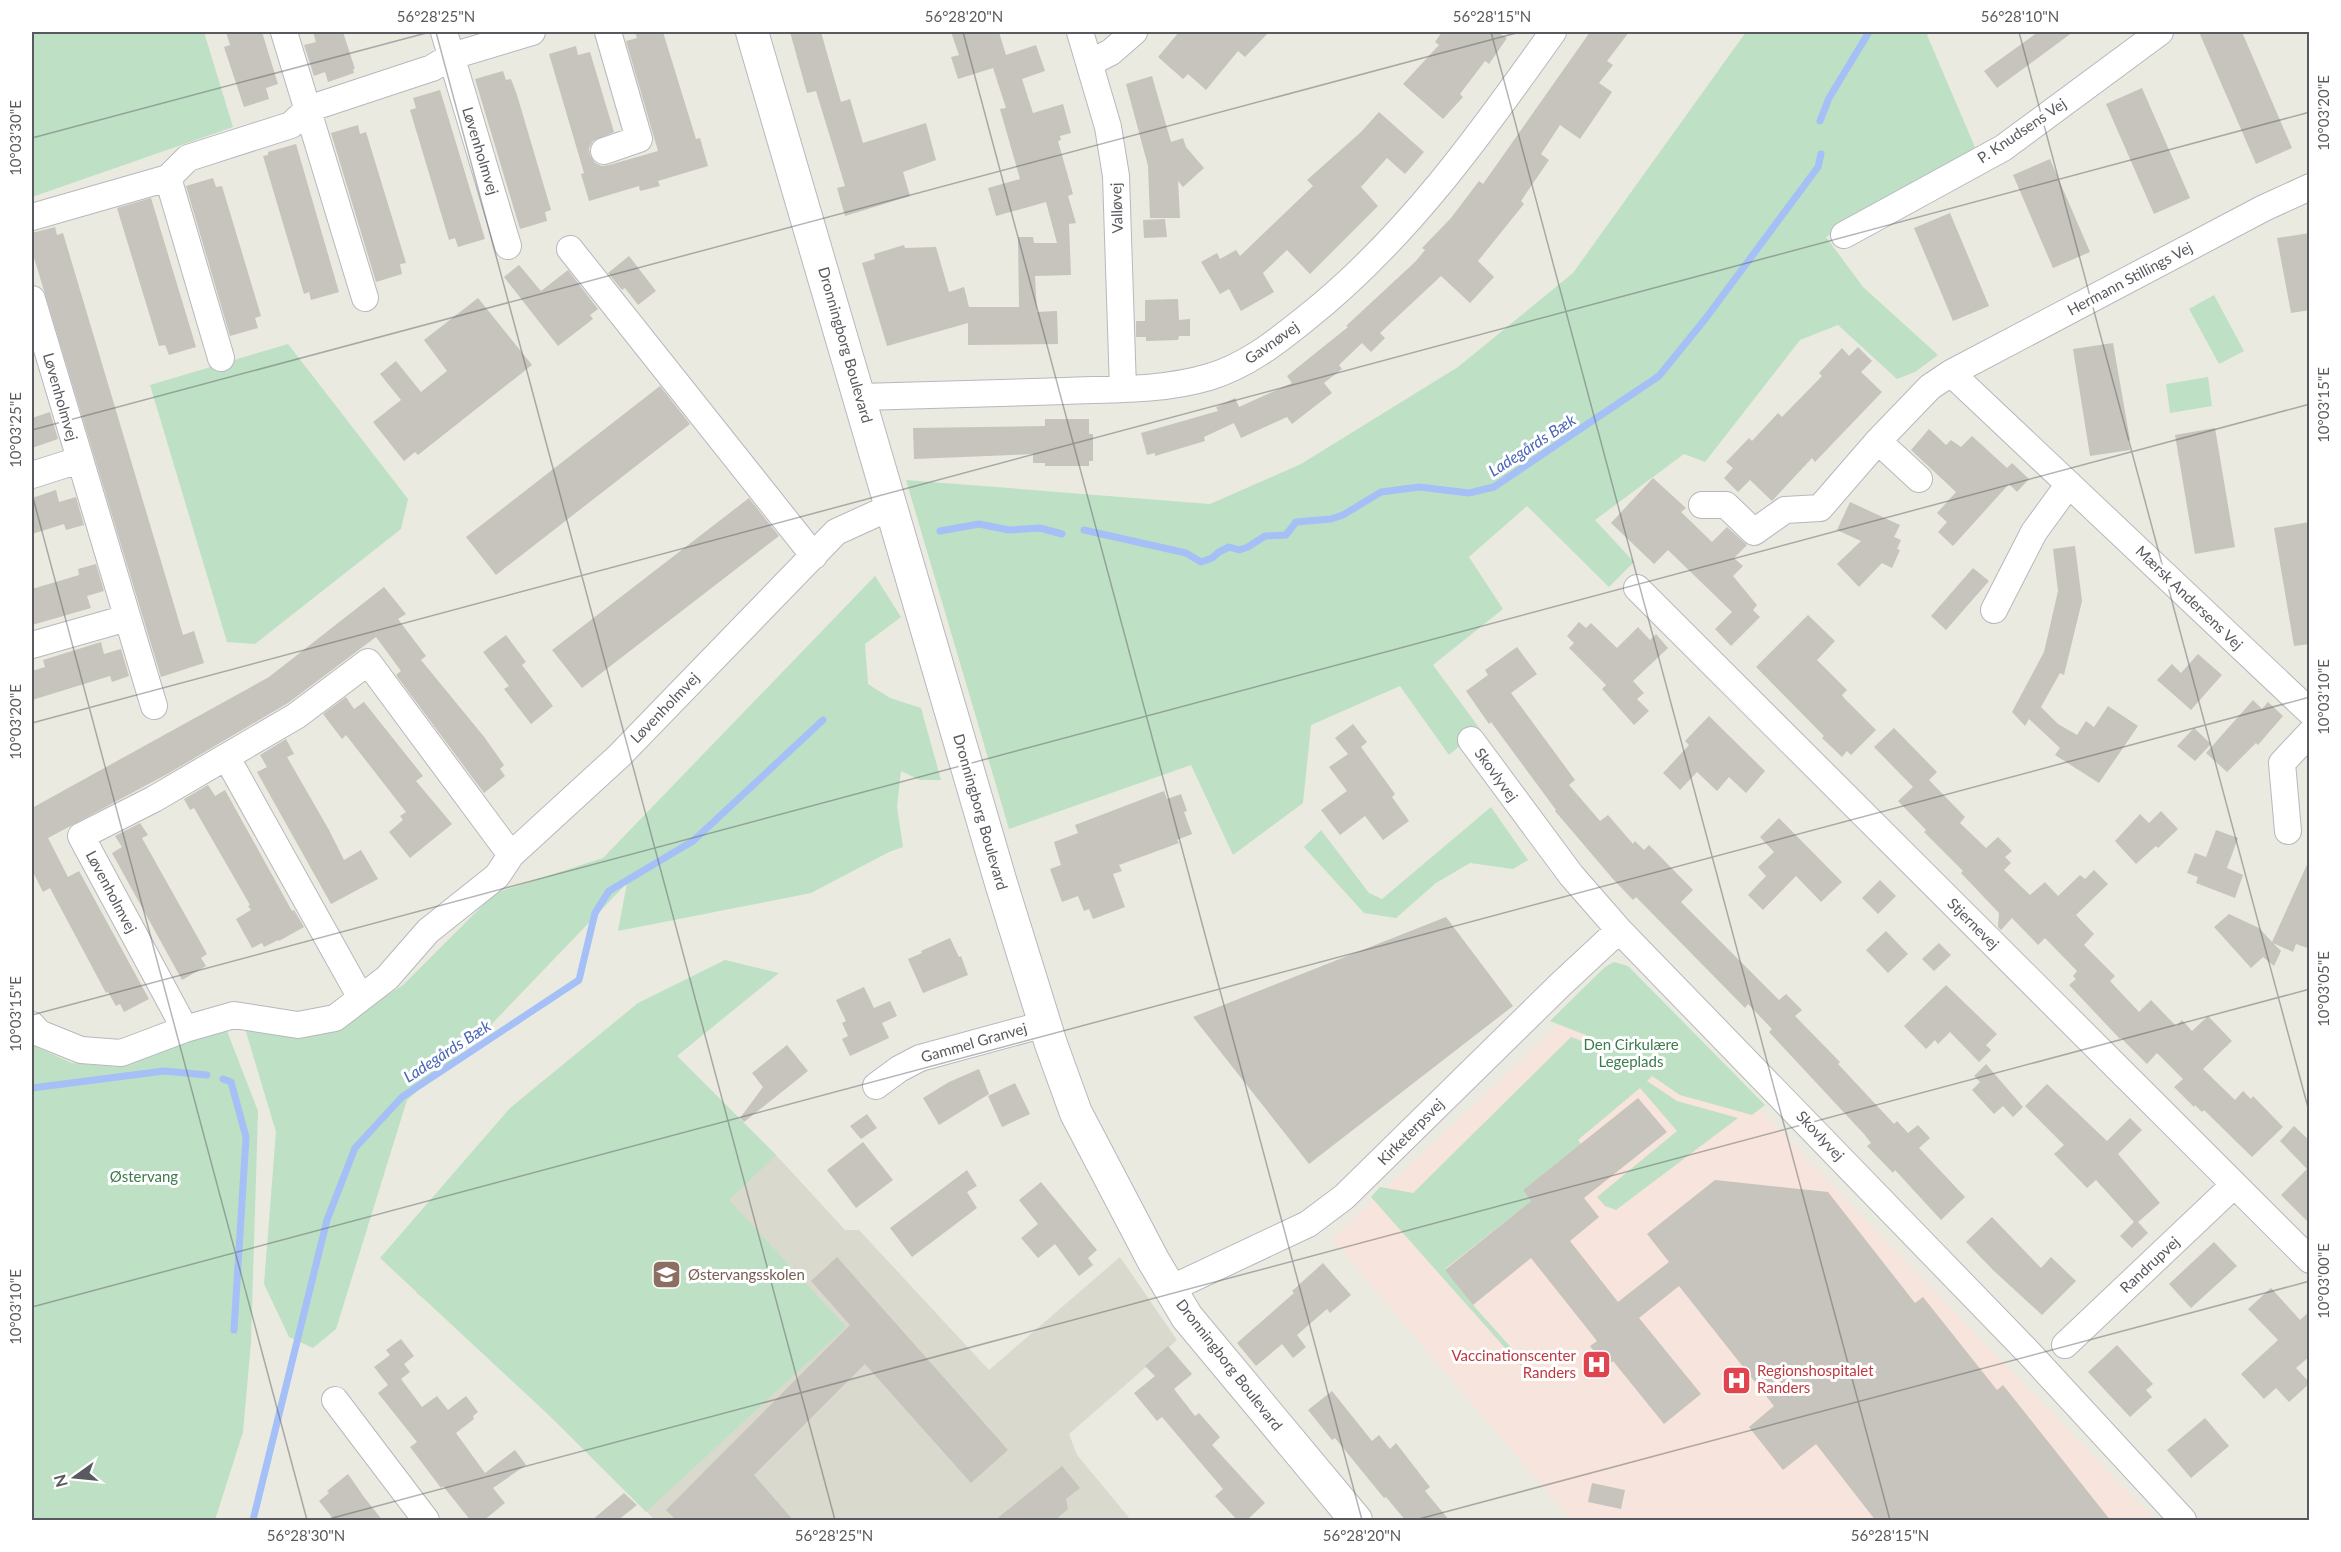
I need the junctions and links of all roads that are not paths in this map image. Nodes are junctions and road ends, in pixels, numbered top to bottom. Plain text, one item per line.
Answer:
1 (284, 32) edge
2 (444, 32) edge
3 (532, 32) edge
4 (608, 32) edge
5 (752, 32) edge
6 (1080, 32) edge
7 (1134, 32) edge
8 (1553, 32) edge
9 (2160, 32) edge
10 (452, 56) junction
11 (1090, 63) junction
12 (309, 109) junction
13 (604, 151) dead end
14 (168, 178) junction
15 (2310, 187) edge
16 (32, 217) edge
17 (1844, 235) dead end
18 (508, 246) dead end
19 (570, 249) dead end
20 (364, 298) dead end
21 (32, 299) edge
22 (221, 358) dead end
23 (1951, 374) junction
24 (1123, 389) junction
25 (861, 398) junction
26 (1878, 441) junction
27 (79, 460) junction
28 (32, 475) edge
29 (1919, 479) dead end
30 (2068, 484) junction
31 (1701, 505) dead end
32 (891, 507) junction
33 (814, 556) junction
34 (1637, 588) dead end
35 (1994, 610) dead end
36 (127, 618) junction
37 (32, 645) edge
38 (154, 706) dead end
39 (2308, 707) edge
40 (2310, 733) edge
41 (1471, 740) dead end
42 (227, 758) junction
43 (2288, 831) dead end
44 (511, 855) junction
45 (1619, 930) junction
46 (361, 998) junction
47 (1045, 1024) junction
48 (32, 1025) edge
49 (184, 1029) junction
50 (876, 1086) dead end
51 (2234, 1185) junction
52 (2310, 1260) edge
53 (1170, 1289) junction
54 (2065, 1345) dead end
55 (334, 1401) dead end
56 (426, 1521) edge
57 (1356, 1521) edge
58 (2183, 1521) edge

1 - 12 street
2 - 10 street, Løvenholmvej
3 - 10 street
4 - 13 street
5 - 25 street, Dronningborg Boulevard
6 - 11 street, Valløvej
7 - 11 street
8 - 24 street, Gavnøvej
9 - 17 street, P. Knudsens Vej
10 - 12 street
10 - 18 street, Løvenholmvej
11 - 24 street, Valløvej
12 - 14 street
12 - 20 street
14 - 16 street
14 - 22 street
15 - 23 street, Hermann Stillings Vej
19 - 33 street
21 - 27 street, Løvenholmvej
23 - 26 street
23 - 30 street, Mærsk Andersens Vej
24 - 25 street, Gavnøvej
25 - 32 street, Dronningborg Boulevard
26 - 29 street
26 - 31 street
27 - 28 street, Løvenholmvej
27 - 36 street, Løvenholmvej
30 - 35 street
30 - 39 street, Mærsk Andersens Vej
32 - 33 street, Løvenholmvej
32 - 47 street, Dronningborg Boulevard
33 - 44 street, Løvenholmvej
34 - 51 street, Stjernevej
36 - 37 street
36 - 38 street, Løvenholmvej
40 - 43 street
41 - 45 street, Skovlyvej
42 - 44 street, Løvenholmvej
42 - 46 street
42 - 49 street, Løvenholmvej
44 - 46 street, Løvenholmvej
45 - 53 street, Kirketerpsvej
45 - 58 street, Skovlyvej
46 - 49 street, Løvenholmvej
47 - 50 street, Gammel Granvej
47 - 53 street, Dronningborg Boulevard
48 - 49 street, Løvenholmvej
51 - 52 street, Stjernevej
51 - 54 street, Randrupvej
53 - 57 street, Dronningborg Boulevard
55 - 56 street

